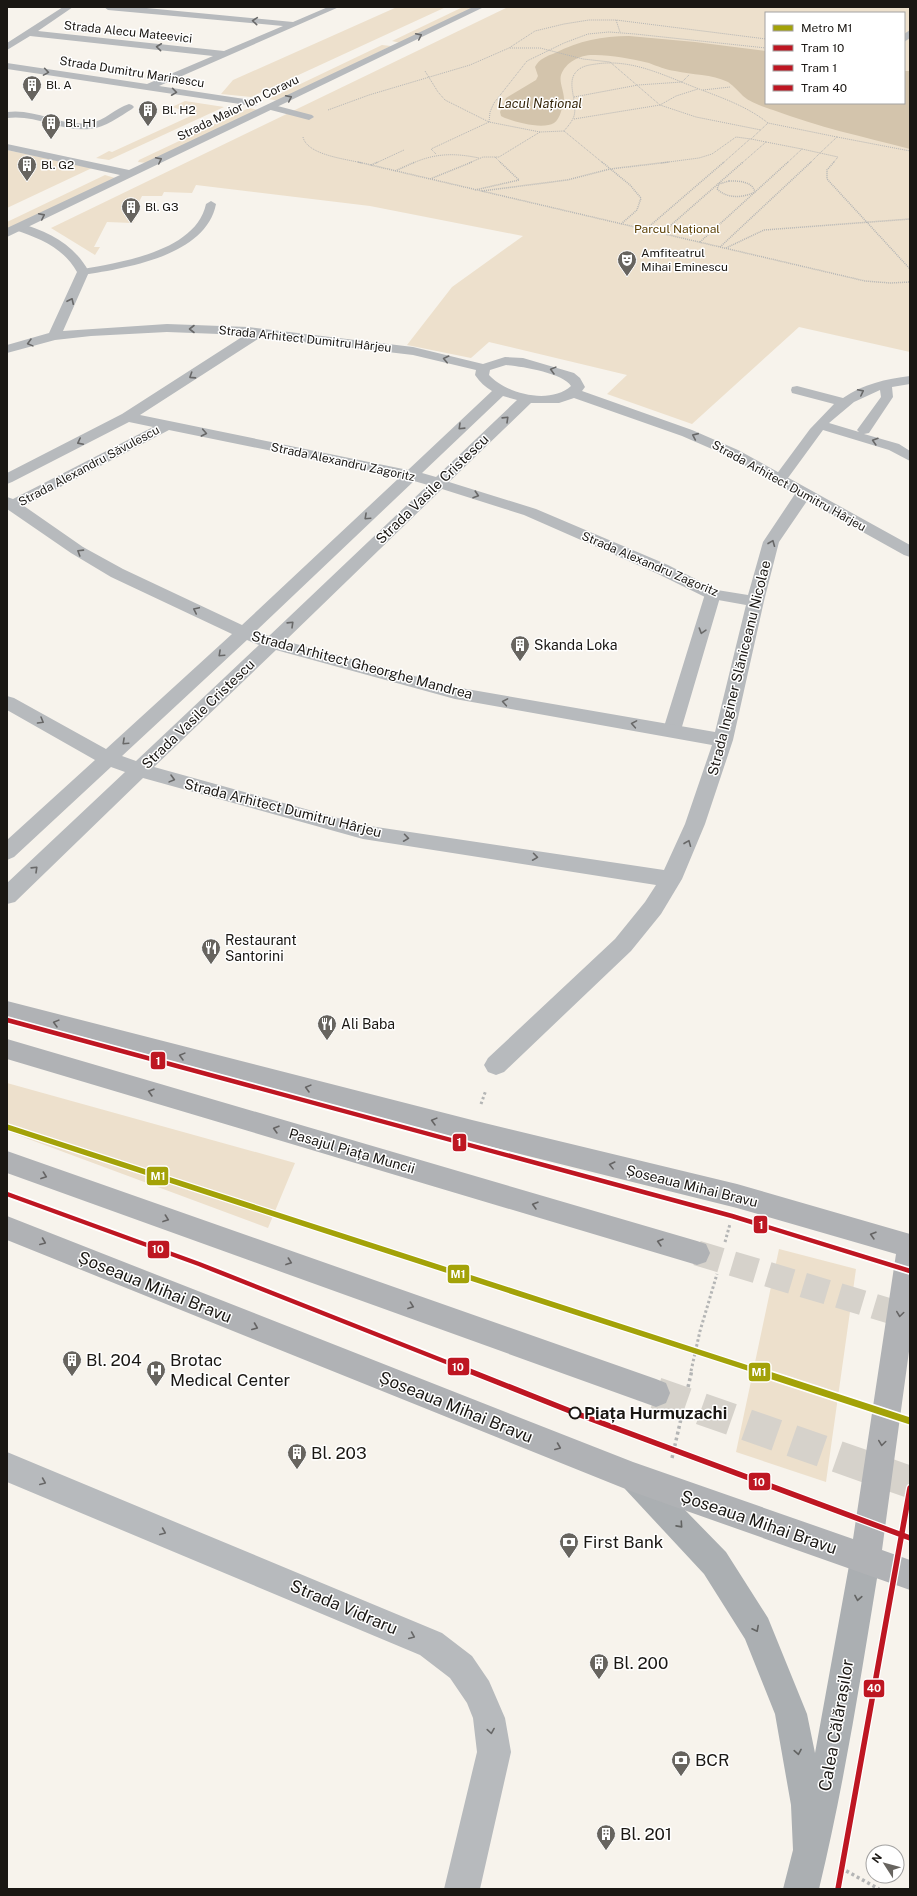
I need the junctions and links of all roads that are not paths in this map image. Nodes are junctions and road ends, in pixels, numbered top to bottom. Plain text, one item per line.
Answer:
1 (69, 7) edge
2 (108, 7) edge
3 (335, 7) edge
4 (458, 7) edge
5 (480, 7) edge
6 (294, 24) junction
7 (28, 33) junction
8 (383, 42) junction
9 (399, 46) junction
10 (7, 47) edge
11 (225, 54) junction
12 (7, 66) edge
13 (312, 76) dead end
14 (146, 88) junction
15 (257, 101) junction
16 (129, 107) dead end
17 (270, 108) junction
18 (239, 110) dead end
19 (7, 115) edge
20 (309, 117) road end
21 (7, 147) edge
22 (128, 162) dead end
23 (114, 169) junction
24 (131, 174) junction
25 (99, 176) dead end
26 (211, 204) dead end
27 (19, 228) junction
28 (7, 233) edge
29 (83, 272) junction
30 (259, 332) junction
31 (54, 336) junction
32 (7, 349) edge
33 (484, 368) junction
34 (910, 380) edge
35 (885, 383) junction
36 (797, 390) dead end
37 (500, 391) junction
38 (575, 393) junction
39 (528, 398) junction
40 (842, 402) junction
41 (128, 418) junction
42 (820, 425) junction
43 (165, 426) junction
44 (864, 430) dead end
45 (910, 457) edge
46 (412, 475) junction
47 (7, 479) edge
48 (780, 479) junction
49 (438, 483) junction
50 (804, 493) junction
51 (10, 504) edge
52 (910, 552) edge
53 (714, 594) junction
54 (755, 601) junction
55 (244, 633) junction
56 (272, 643) junction
57 (7, 702) edge
58 (672, 730) junction
59 (723, 740) junction
60 (107, 758) junction
61 (139, 770) junction
62 (7, 852) edge
63 (671, 879) junction
64 (7, 896) edge
65 (7, 1010) edge
66 (7, 1049) edge
67 (496, 1065) road end
68 (7, 1162) edge
69 (7, 1228) edge
70 (910, 1247) edge
71 (697, 1253) tunnel mouth
72 (656, 1393) tunnel mouth
73 (7, 1467) edge
74 (633, 1477) junction
75 (865, 1560) junction
76 (910, 1575) edge
77 (910, 1592) edge
78 (811, 1853) junction
79 (462, 1889) edge
80 (801, 1889) edge

1 - 7 street
6 -> 2 street
3 - 6 street
4 - 8 street, Strada Maior Ion Coravu
9 -> 5 street, Strada Maior Ion Coravu
6 - 11 street
7 - 10 street
11 -> 7 street, Strada Alecu Mateevici
8 - 9 street
8 - 13 street, Strada Maior Ion Coravu
17 -> 9 street, Strada Maior Ion Coravu
11 - 14 street
12 -> 14 street, Strada Dumitru Marinescu
14 -> 15 street, Strada Dumitru Marinescu
15 - 17 street, Strada Dumitru Marinescu
15 - 18 street, Strada Maior Ion Coravu
16 - 19 lane
17 - 20 lane
24 -> 17 street, Strada Maior Ion Coravu
21 - 23 street
22 - 23 street
23 - 24 street
23 - 25 street
27 -> 24 street, Strada Maior Ion Coravu
26 - 29 lane
27 - 28 street, Strada Maior Ion Coravu
27 - 29 street
31 -> 29 street
30 -> 31 street, Strada Arhitect Dumitru Hârjeu
33 -> 30 street, Strada Arhitect Dumitru Hârjeu
30 -> 41 street, Strada Alexandru Săvulescu
31 -> 32 street, Strada Arhitect Dumitru Hârjeu
33 - 37 street
38 -> 33 street, Strada Arhitect Dumitru Hârjeu
34 - 35 lane
40 -> 35 lane
35 - 44 lane
36 - 40 lane
37 - 39 street
37 -> 46 street, Strada Vasile Cristescu
38 - 39 street
48 -> 38 street, Strada Arhitect Dumitru Hârjeu
49 -> 39 street, Strada Vasile Cristescu
40 - 42 lane
41 - 43 street, Strada Alexandru Zagoritz
41 -> 47 street, Strada Alexandru Săvulescu
45 -> 42 lane
42 - 48 lane
43 -> 46 street, Strada Alexandru Zagoritz
43 - 51 street, Strada Alexandru Săvulescu
46 - 49 street, Strada Alexandru Zagoritz
46 -> 55 street, Strada Vasile Cristescu
48 - 50 street, Strada Arhitect Dumitru Hârjeu
49 -> 53 street, Strada Alexandru Zagoritz
56 -> 49 street, Strada Vasile Cristescu
50 - 52 street, Strada Arhitect Dumitru Hârjeu
54 -> 50 street, Strada Inginer Slăniceanu Nicolae
55 -> 51 street, Strada Arhitect Gheorghe Mandrea
53 - 54 street, Strada Alexandru Zagoritz
53 -> 58 lane
54 - 59 street, Strada Inginer Slăniceanu Nicolae
55 - 56 street, Strada Arhitect Gheorghe Mandrea
55 -> 60 street, Strada Vasile Cristescu
58 -> 56 street, Strada Arhitect Gheorghe Mandrea
56 - 61 street, Strada Vasile Cristescu
57 -> 60 street, Strada Arhitect Dumitru Hârjeu
58 - 59 street, Strada Arhitect Gheorghe Mandrea
63 -> 59 street, Strada Inginer Slăniceanu Nicolae
60 - 61 street, Strada Arhitect Dumitru Hârjeu
60 - 62 street, Strada Vasile Cristescu
61 -> 63 street, Strada Arhitect Dumitru Hârjeu
64 -> 61 street, Strada Vasile Cristescu
63 - 67 street, Strada Inginer Slăniceanu Nicolae
70 -> 65 main road, Șoseaua Mihai Bravu
71 -> 66 main road, Pasajul Piața Muncii
68 -> 72 main road
69 -> 74 main road, Șoseaua Mihai Bravu
70 -> 75 main road
73 -> 79 street, Strada Vidraru
74 - 75 main road, Șoseaua Mihai Bravu
74 -> 78 main road
75 - 76 main road, Șoseaua Mihai Bravu
75 - 77 main road
75 -> 78 main road, Calea Călărașilor
78 - 80 main road, Calea Călărașilor

